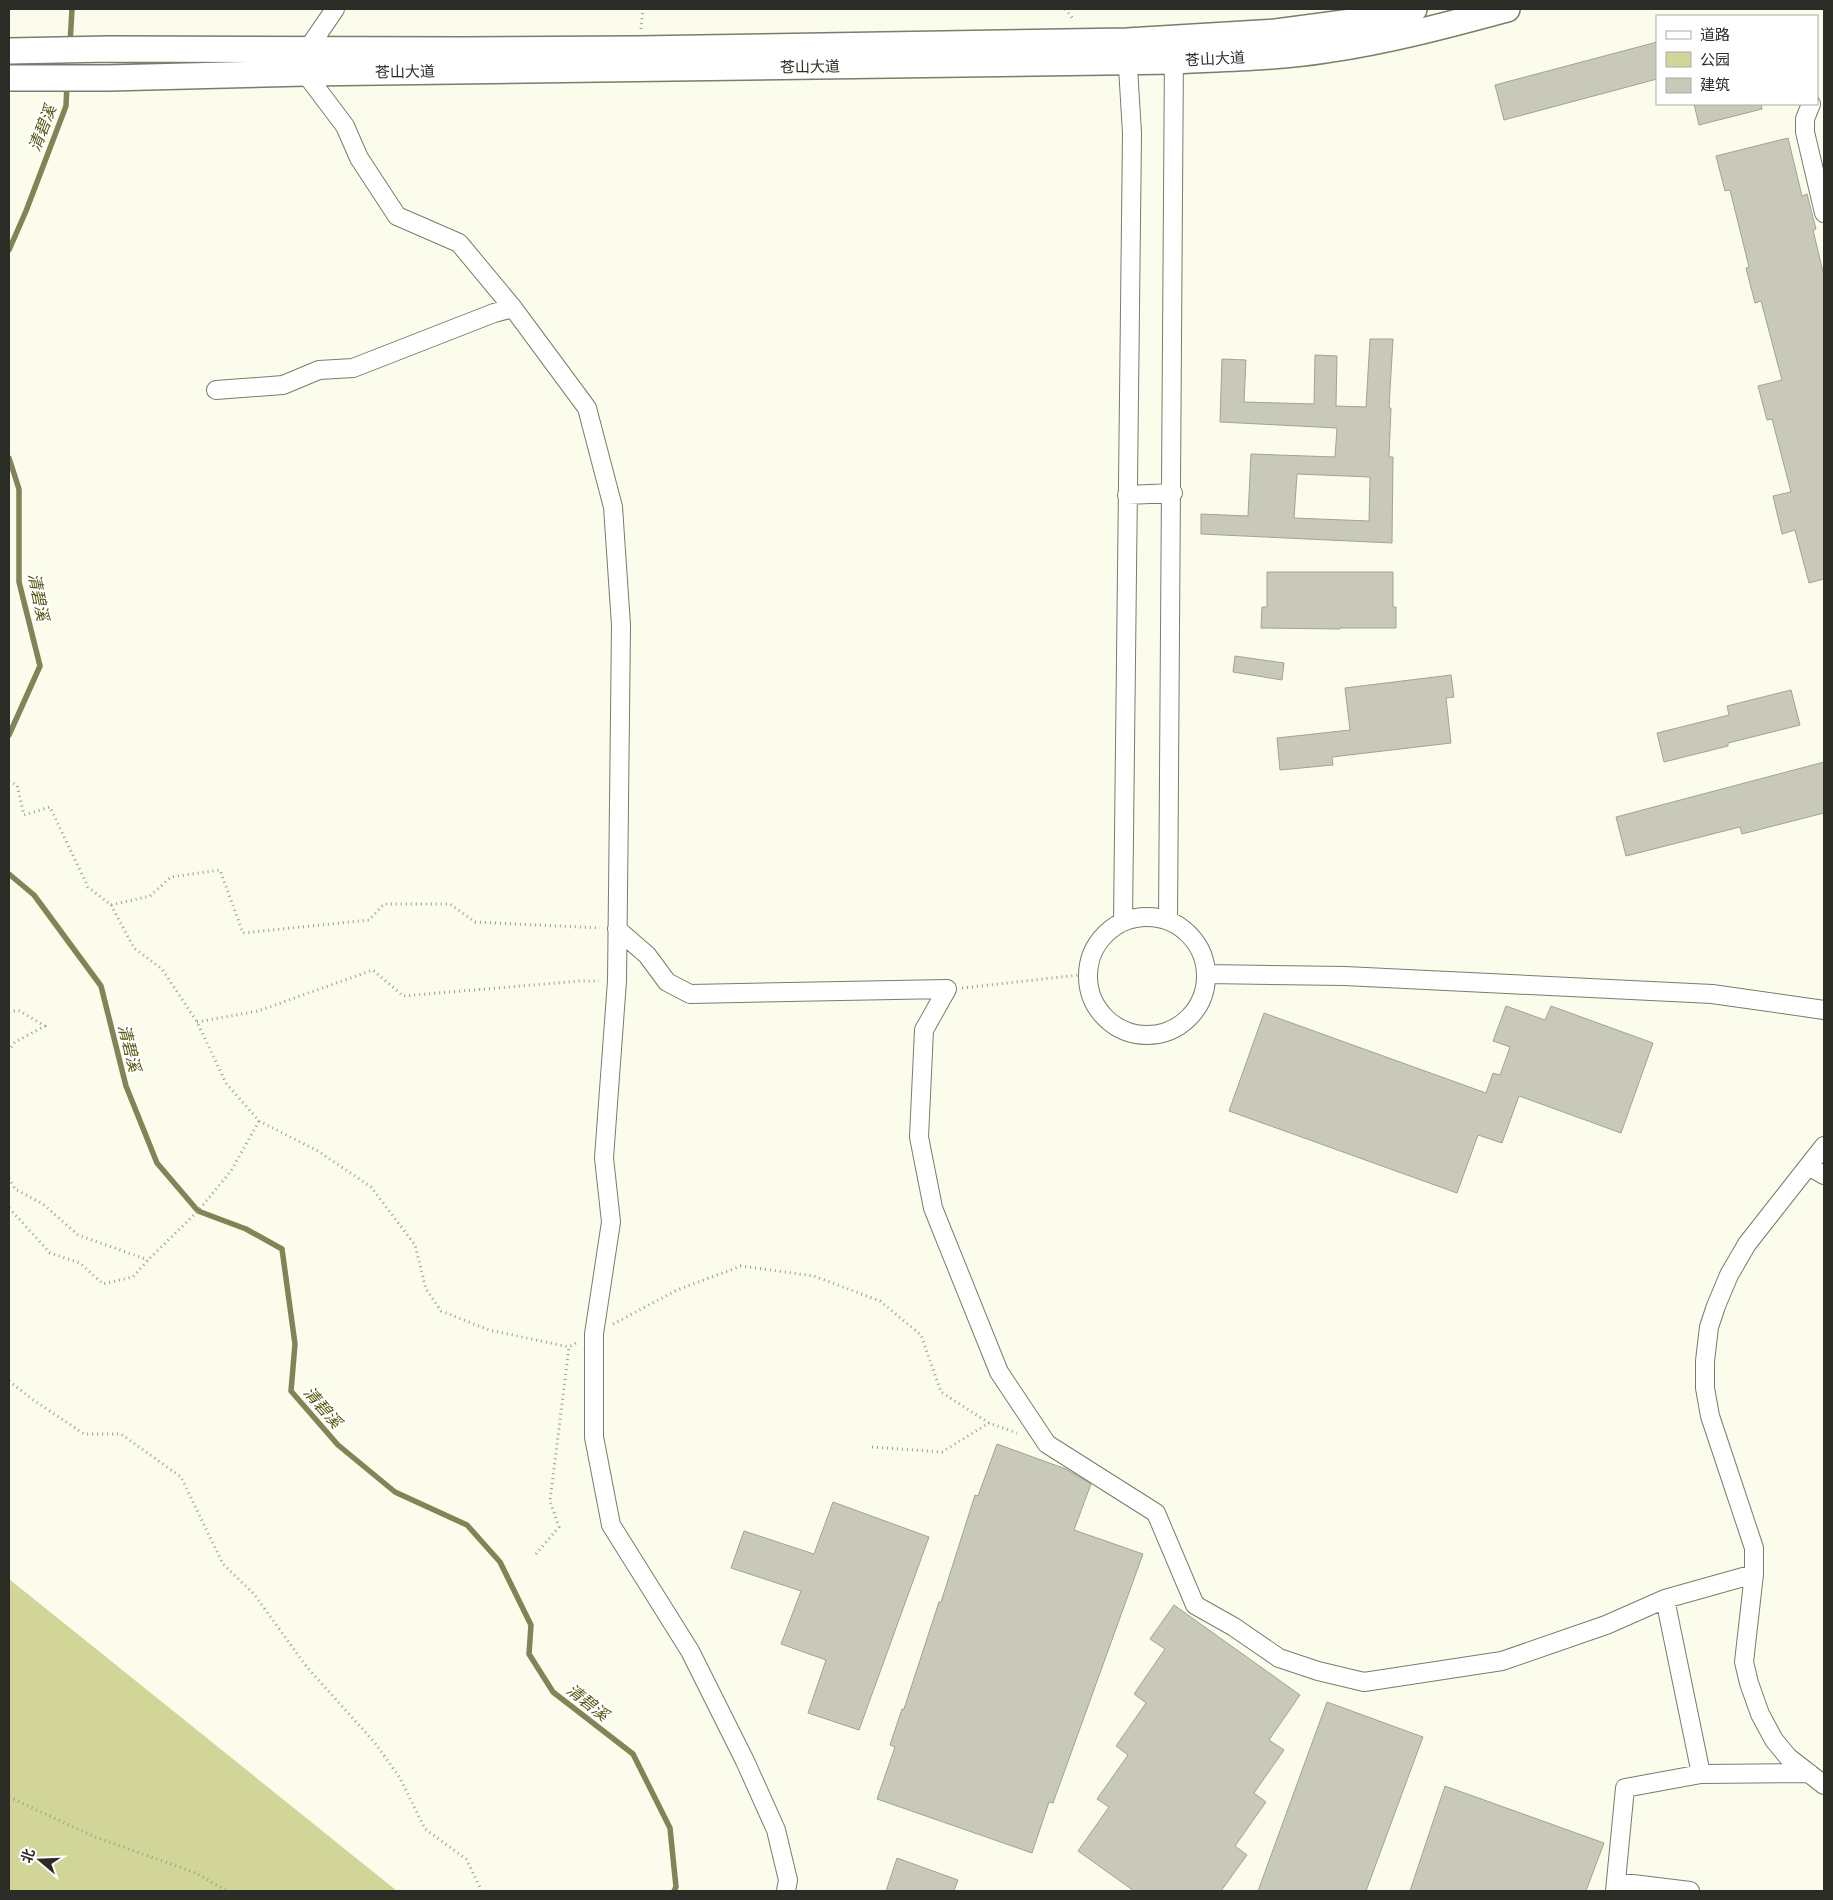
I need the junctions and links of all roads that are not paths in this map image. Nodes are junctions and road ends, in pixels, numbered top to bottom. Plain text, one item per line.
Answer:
1 (335, 9) edge
2 (1414, 9) edge
3 (1507, 9) edge
4 (1174, 50) junction
5 (9, 51) edge
6 (1127, 51) junction
7 (306, 62) junction
8 (10, 78) edge
9 (1811, 105) edge
10 (1824, 213) edge
11 (513, 308) junction
12 (216, 390) dead end
13 (1173, 493) junction
14 (1128, 495) junction
15 (1168, 920) junction
16 (1123, 922) junction
17 (617, 929) junction
18 (1206, 974) junction
19 (1824, 1010) edge
20 (1824, 1146) edge
21 (1817, 1171) edge
22 (1754, 1574) junction
23 (1665, 1599) junction
24 (1809, 1773) junction
25 (1701, 1774) junction
26 (1824, 1785) edge
27 (1615, 1886) edge
28 (786, 1891) edge
29 (1690, 1891) edge

1 - 7 street
2 - 4 main road, 苍山大道
3 - 4 main road, 苍山大道
4 - 6 main road, 苍山大道
4 - 13 street
5 - 7 main road, 苍山大道
6 - 7 main road, 苍山大道
6 - 14 street
7 - 8 main road, 苍山大道
7 - 11 street
9 - 10 street
11 - 12 street
11 - 17 street
13 - 14 street
13 - 15 street
14 - 16 street
15 - 16 street
15 - 18 street
16 - 18 street
17 - 23 street
17 - 28 street
18 - 19 street
20 - 21 street
21 - 22 street
22 - 23 street
22 - 24 street
23 - 25 street
24 - 25 street
24 - 26 street
25 - 27 street
27 - 29 street

